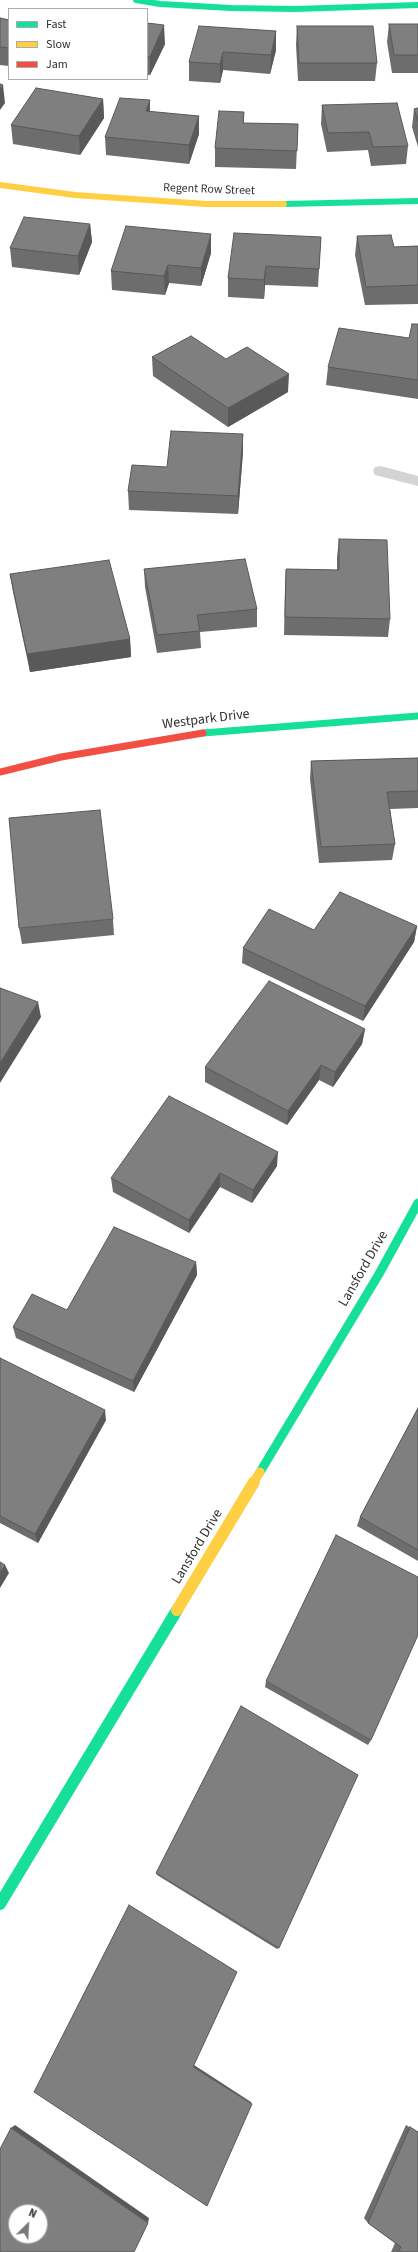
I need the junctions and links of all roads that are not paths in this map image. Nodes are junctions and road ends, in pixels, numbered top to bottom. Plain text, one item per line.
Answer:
1 (136, 0) edge
2 (418, 4) edge
3 (0, 185) edge
4 (418, 201) edge
5 (381, 471) dead end
6 (418, 481) edge
7 (418, 716) edge
8 (0, 772) edge
9 (418, 1203) edge
10 (0, 1904) edge

1 - 2 street
3 - 4 street, Regent Row Street
5 - 6 street
7 - 8 street, Westpark Drive
9 - 10 street, Lansford Drive

